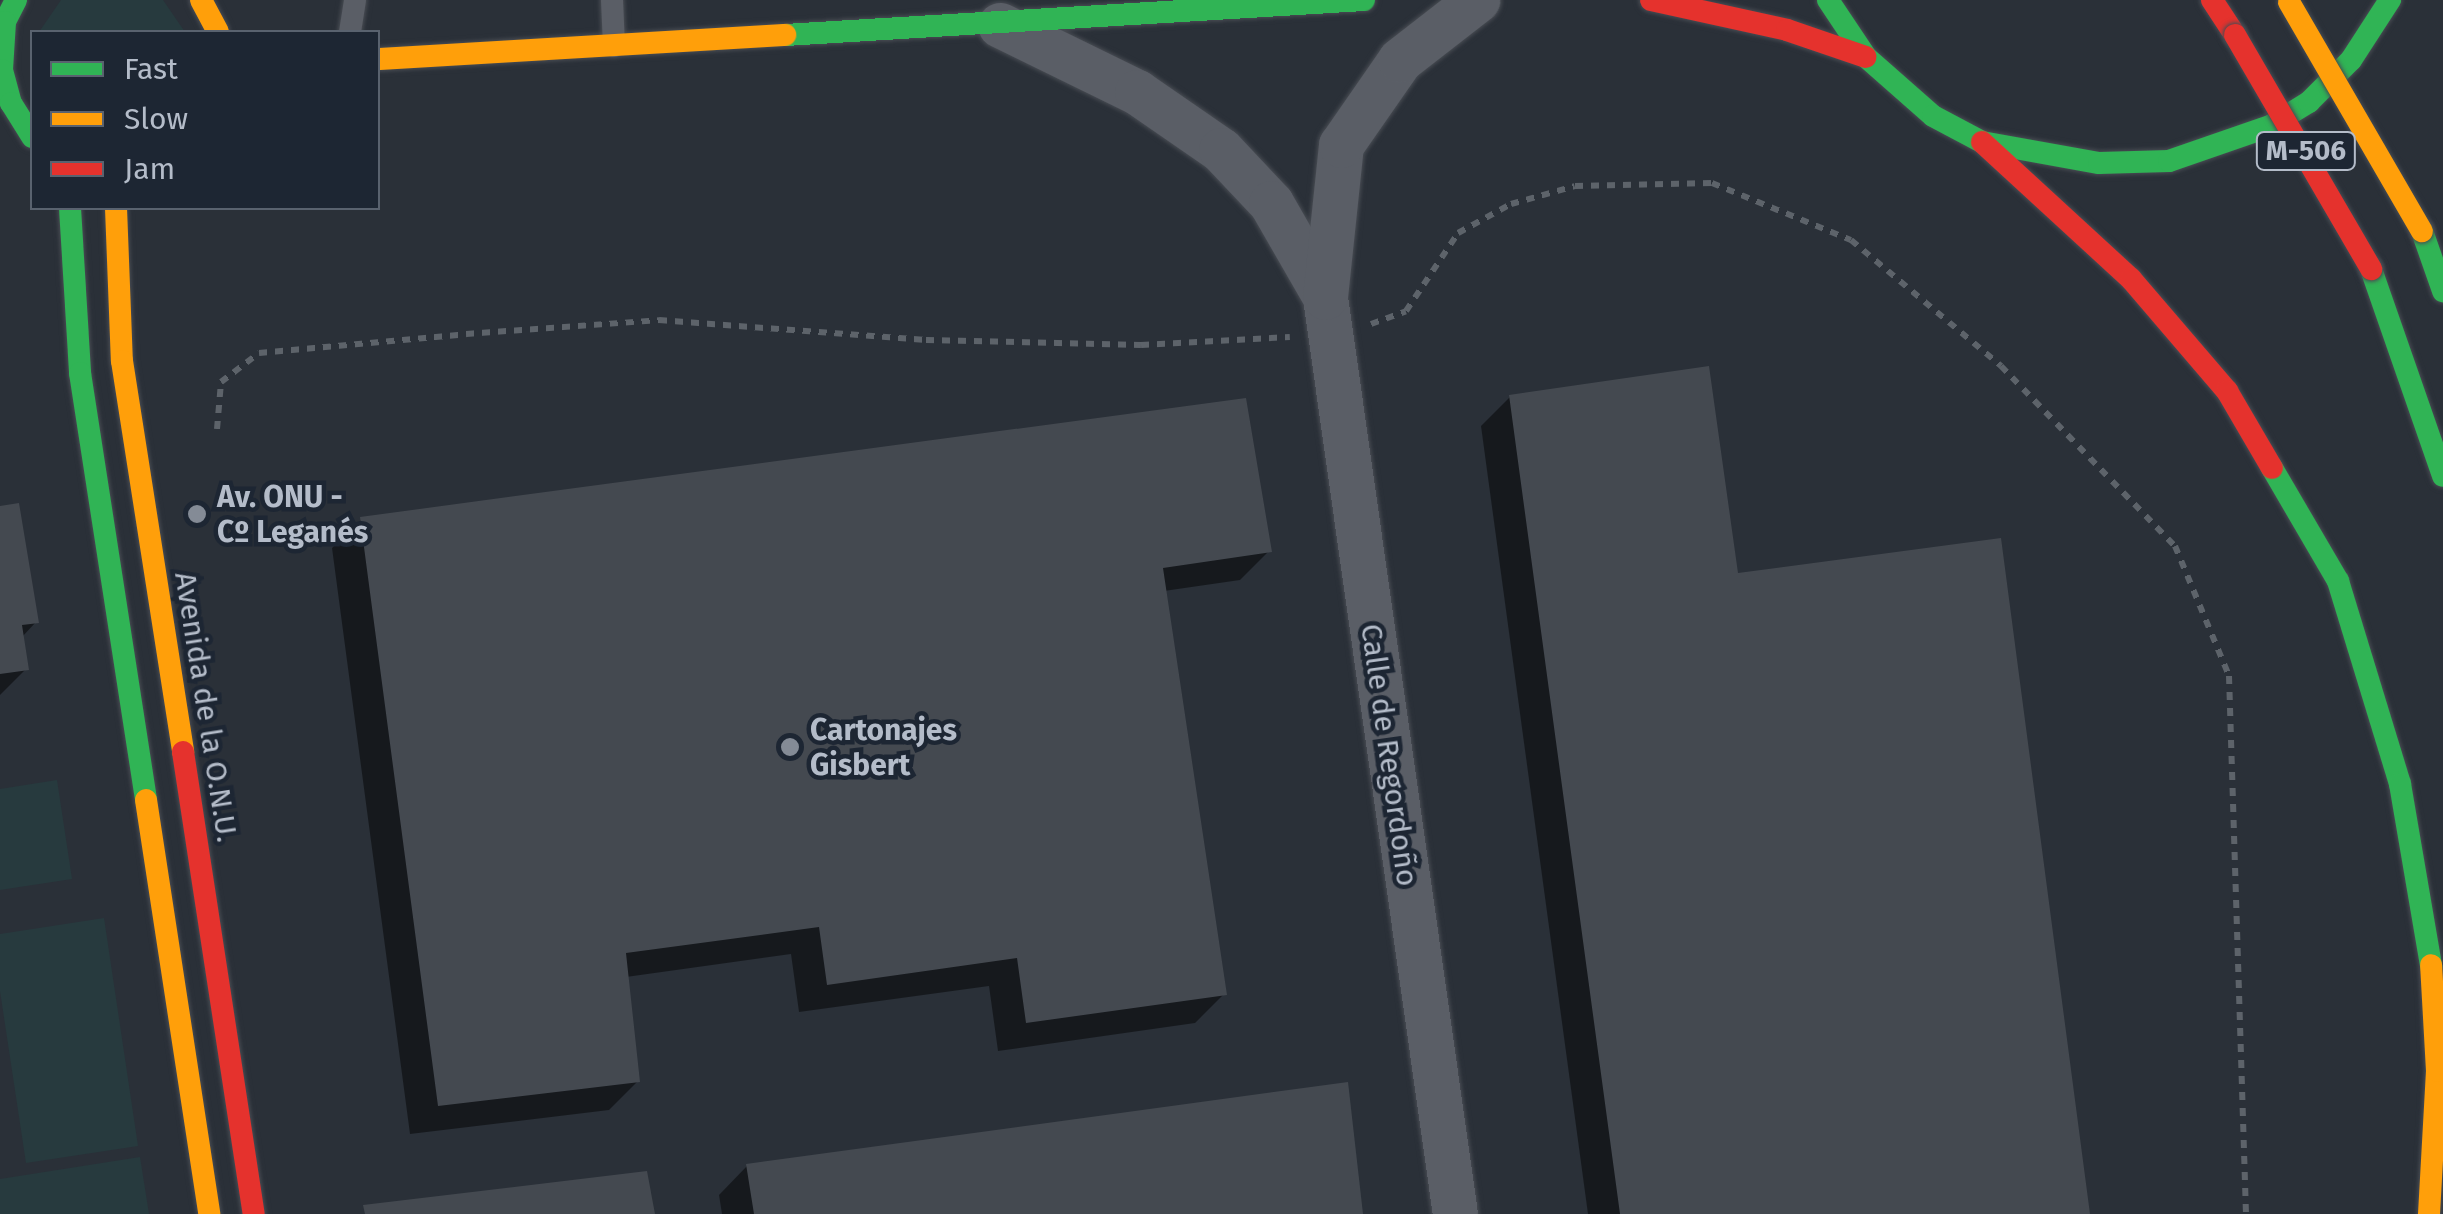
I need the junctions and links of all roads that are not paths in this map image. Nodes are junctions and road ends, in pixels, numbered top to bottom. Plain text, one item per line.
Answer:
1 (16, 0) edge
2 (201, 0) edge
3 (355, 0) edge
4 (612, 0) edge
5 (1364, 0) edge
6 (1476, 0) edge
7 (1651, 0) edge
8 (1828, 0) edge
9 (2212, 0) edge
10 (2390, 0) edge
11 (2289, 1) edge
12 (1000, 25) junction
13 (217, 30) edge
14 (350, 30) edge
15 (614, 46) junction
16 (1866, 58) junction
17 (380, 59) edge
18 (1, 71) edge
19 (0, 128) edge
20 (29, 133) edge
21 (1982, 142) junction
22 (70, 210) edge
23 (116, 210) edge
24 (2443, 291) edge
25 (1327, 316) junction
26 (2443, 476) edge
27 (209, 1214) edge
28 (254, 1214) edge
29 (1455, 1214) edge
30 (2429, 1214) edge

1 - 18 main road
2 - 13 main road
3 - 14 lane
4 - 15 lane
5 - 12 main road
6 - 25 street
7 - 16 main road
8 - 16 main road
9 - 26 main road, M-506, bridge
10 - 21 main road
11 - 24 main road, M-506, bridge
12 - 15 main road
12 - 25 street
15 - 17 main road
16 - 21 main road
18 - 20 main road
19 - 20 main road
21 - 30 main road
22 - 27 main road
23 - 28 main road, Avenida de la O.N.U.
25 - 29 street, Calle de Regordoño

